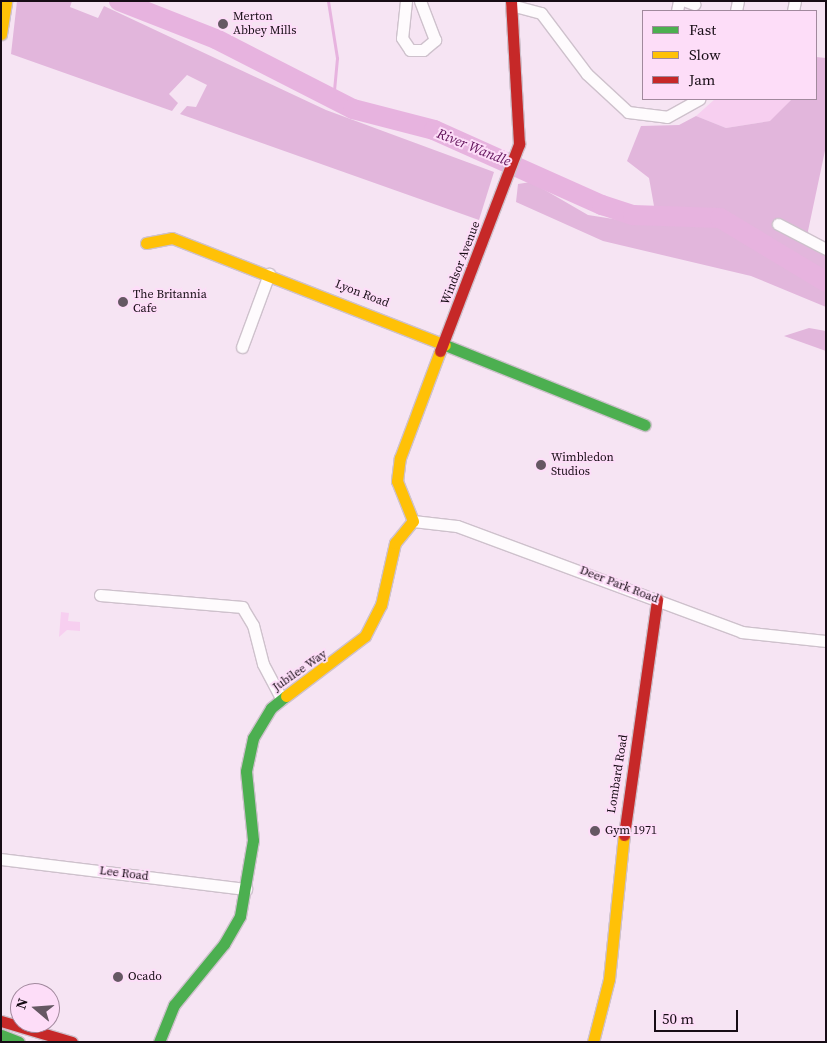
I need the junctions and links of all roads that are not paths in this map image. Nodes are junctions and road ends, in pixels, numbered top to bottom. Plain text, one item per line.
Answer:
1 (6, 1) edge
2 (406, 1) edge
3 (420, 1) edge
4 (511, 3) edge
5 (1, 34) edge
6 (697, 100) edge
7 (778, 224) dead end
8 (146, 244) dead end
9 (826, 249) edge
10 (269, 274) junction
11 (444, 343) junction
12 (242, 347) dead end
13 (645, 425) dead end
14 (414, 522) junction
15 (100, 595) dead end
16 (657, 600) junction
17 (826, 641) edge
18 (282, 699) junction
19 (1, 859) edge
20 (246, 889) junction
21 (1, 1021) edge
22 (1, 1035) edge
23 (19, 1042) edge
24 (72, 1042) edge
25 (159, 1042) edge
26 (593, 1042) edge

1 - 5 main road
2 - 3 street
4 - 6 street
4 - 11 main road, Windsor Avenue
7 - 9 street
8 - 10 main road, Lyon Road
10 - 11 main road, Lyon Road
10 - 12 street
11 - 13 main road, Lyon Road
11 - 14 main road, Windsor Avenue
14 - 16 street, Deer Park Road
14 - 18 main road, Jubilee Way
15 - 18 street
16 - 17 street, Deer Park Road
16 - 26 main road, Lombard Road
18 - 20 main road, Jubilee Way
19 - 20 street, Lee Road
20 - 25 main road, Jubilee Way
21 - 24 main road
22 - 23 main road

